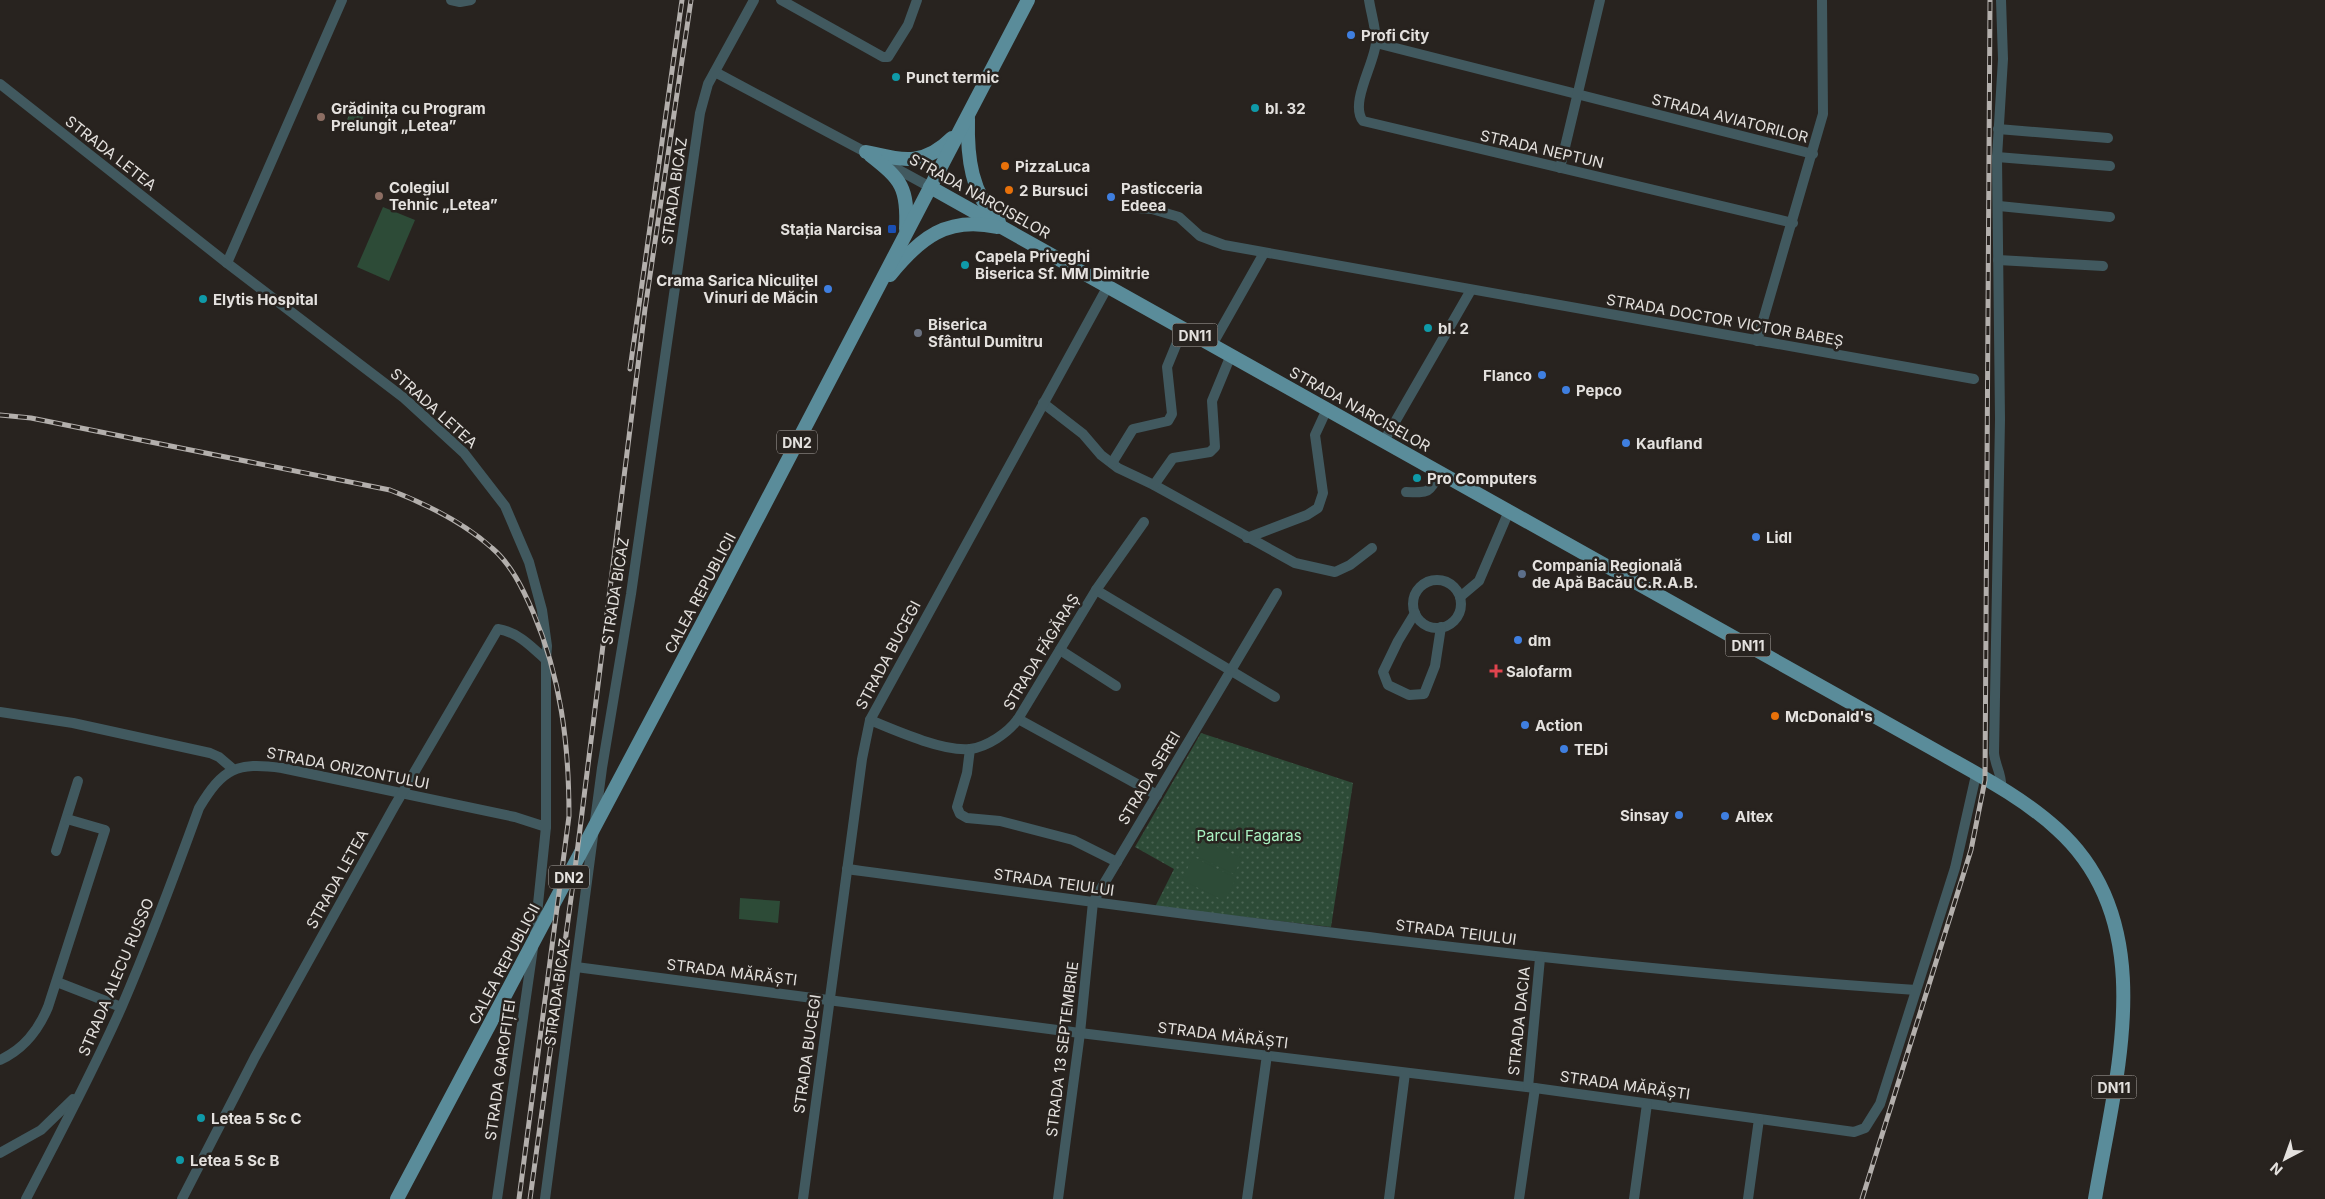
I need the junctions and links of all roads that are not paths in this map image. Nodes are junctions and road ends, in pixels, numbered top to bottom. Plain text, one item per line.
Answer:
1 (342, 0) edge
2 (451, 0) edge
3 (472, 0) edge
4 (754, 0) edge
5 (781, 0) edge
6 (917, 0) edge
7 (1028, 0) edge
8 (1369, 0) edge
9 (1600, 0) edge
10 (1822, 0) edge
11 (2001, 0) edge
12 (1376, 43) junction
13 (715, 72) junction
14 (0, 84) edge
15 (1577, 96) junction
16 (968, 115) junction
17 (1998, 129) junction
18 (960, 130) junction
19 (2108, 138) dead end
20 (866, 152) junction
21 (1813, 154) junction
22 (1997, 157) junction
23 (2110, 166) dead end
24 (1560, 168) junction
25 (930, 187) junction
26 (1998, 206) junction
27 (1136, 208) dead end
28 (2110, 217) dead end
29 (1793, 223) junction
30 (1007, 230) junction
31 (906, 232) junction
32 (1264, 253) junction
33 (1998, 260) junction
34 (227, 263) junction
35 (2102, 266) dead end
36 (1108, 286) junction
37 (1471, 290) junction
38 (874, 295) junction
39 (1183, 328) junction
40 (1757, 341) junction
41 (1212, 345) junction
42 (1231, 355) junction
43 (1974, 379) dead end
44 (1043, 403) junction
45 (1327, 409) junction
46 (1384, 441) junction
47 (1112, 463) junction
48 (1440, 472) junction
49 (1154, 485) junction
50 (1406, 492) dead end
51 (1509, 511) junction
52 (1144, 522) dead end
53 (1247, 538) junction
54 (1372, 548) dead end
55 (1096, 590) junction
56 (1277, 594) dead end
57 (1460, 597) junction
58 (1415, 613) junction
59 (1441, 627) junction
60 (1060, 650) junction
61 (546, 660) junction
62 (1231, 669) junction
63 (1116, 686) dead end
64 (1275, 697) dead end
65 (0, 712) edge
66 (1018, 719) junction
67 (870, 720) junction
68 (970, 749) junction
69 (233, 769) junction
70 (1981, 777) junction
71 (78, 781) dead end
72 (2001, 789) junction
73 (402, 794) junction
74 (1157, 795) junction
75 (67, 819) junction
76 (546, 827) junction
77 (56, 851) dead end
78 (1117, 862) junction
79 (847, 869) junction
80 (1093, 902) junction
81 (1540, 958) junction
82 (576, 967) junction
83 (57, 982) junction
84 (1916, 990) junction
85 (830, 999) junction
86 (121, 1007) junction
87 (1080, 1033) junction
88 (1267, 1055) junction
89 (0, 1060) edge
90 (1405, 1073) junction
91 (84, 1087) junction
92 (1531, 1088) junction
93 (1647, 1104) junction
94 (1759, 1119) junction
95 (0, 1153) edge
96 (26, 1199) edge
97 (182, 1199) edge
98 (397, 1199) edge
99 (497, 1199) edge
100 (545, 1199) edge
101 (803, 1199) edge
102 (1058, 1199) edge
103 (1247, 1199) edge
104 (1390, 1199) edge
105 (1519, 1199) edge
106 (1634, 1199) edge
107 (1748, 1199) edge
108 (2094, 1199) edge

1 - 34 street
2 - 3 street
4 - 13 street, STRADA BICAZ
5 - 6 street
7 - 16 main road, CALEA REPUBLICII / DN2
8 - 12 street
9 - 15 street
10 - 21 street, STRADA AVIATORILOR
11 - 17 street
12 - 15 street, STRADA AVIATORILOR
12 - 24 street, STRADA NEPTUN
13 - 20 street, STRADA NARCISELOR
13 - 82 street, STRADA BICAZ
14 - 34 street, STRADA LETEA
15 - 21 street, STRADA AVIATORILOR
15 - 24 street
16 - 18 main road, CALEA REPUBLICII / DN2
16 - 30 main road, DN11
17 - 19 street
17 - 22 street
18 - 20 main road
18 - 25 main road, CALEA REPUBLICII / DN2
20 - 25 street, STRADA NARCISELOR
20 - 31 main road
21 - 29 street
22 - 23 street
22 - 26 street
24 - 29 street, STRADA NEPTUN
25 - 30 main road, STRADA NARCISELOR / DN11
25 - 31 main road, CALEA REPUBLICII / DN2
26 - 28 street
26 - 33 street
27 - 32 street, STRADA DOCTOR VICTOR BABEȘ
29 - 40 street
30 - 36 main road, STRADA NARCISELOR / DN11
30 - 38 main road, DN11
31 - 38 main road, CALEA REPUBLICII / DN2
32 - 37 street, STRADA DOCTOR VICTOR BABEȘ
32 - 41 street
33 - 35 street
33 - 72 street
34 - 61 street, STRADA LETEA
36 - 39 main road, STRADA NARCISELOR / DN11
36 - 44 street, STRADA BUCEGI
37 - 40 street, STRADA DOCTOR VICTOR BABEȘ
37 - 46 street
38 - 98 main road, CALEA REPUBLICII / DN2
39 - 41 main road, STRADA NARCISELOR / DN11
39 - 47 street
40 - 43 street, STRADA DOCTOR VICTOR BABEȘ
41 - 42 main road, STRADA NARCISELOR / DN11
42 - 45 main road, STRADA NARCISELOR / DN11
42 - 49 street
44 - 47 street
44 - 67 street, STRADA BUCEGI
45 - 46 main road, STRADA NARCISELOR / DN11
45 - 53 street
46 - 48 main road, STRADA NARCISELOR / DN11
47 - 49 street
48 - 50 street
48 - 51 main road, STRADA NARCISELOR / DN11
49 - 53 street
51 - 57 street
51 - 70 main road, STRADA NARCISELOR / DN11
52 - 55 street, STRADA FĂGĂRAȘ
53 - 54 street
55 - 60 street, STRADA FĂGĂRAȘ
55 - 62 street, STRADA FĂGĂRAȘ
56 - 62 street
57 - 58 street
57 - 59 street
58 - 59 street
58 - 59 street
60 - 63 street
60 - 66 street, STRADA FĂGĂRAȘ
61 - 73 street, STRADA LETEA
61 - 76 street, STRADA LETEA
62 - 64 street, STRADA FĂGĂRAȘ
62 - 74 street, STRADA SEREI
65 - 69 street
66 - 68 street, STRADA FĂGĂRAȘ
66 - 74 street
67 - 68 street
67 - 79 street, STRADA BUCEGI
68 - 78 street
69 - 73 street, STRADA ORIZONTULUI
69 - 86 street, STRADA ALECU RUSSO
70 - 72 main road, DN11
70 - 84 street
71 - 75 street
72 - 108 main road, DN11
73 - 76 street, STRADA ORIZONTULUI
73 - 97 street, STRADA LETEA
74 - 78 street, STRADA SEREI
75 - 77 street
75 - 83 street
76 - 99 street, STRADA GAROFIȚEI
78 - 80 street, STRADA SEREI
79 - 80 street, STRADA TEIULUI
79 - 85 street, STRADA BUCEGI
80 - 81 street, STRADA TEIULUI
80 - 87 street, STRADA 13 SEPTEMBRIE
81 - 84 street, STRADA TEIULUI
81 - 92 street, STRADA DACIA
82 - 85 street, STRADA MĂRĂȘTI
82 - 100 street, STRADA BICAZ
83 - 86 street
83 - 89 street
84 - 94 street, STRADA MĂRĂȘTI
85 - 87 street, STRADA MĂRĂȘTI
85 - 101 street, STRADA BUCEGI
86 - 91 street, STRADA ALECU RUSSO
87 - 88 street, STRADA MĂRĂȘTI
87 - 102 street, STRADA 13 SEPTEMBRIE
88 - 90 street, STRADA MĂRĂȘTI
88 - 103 street
90 - 92 street, STRADA MĂRĂȘTI
90 - 104 street
91 - 95 street
91 - 96 street, STRADA ALECU RUSSO
92 - 93 street, STRADA MĂRĂȘTI
92 - 105 street, STRADA DACIA
93 - 94 street, STRADA MĂRĂȘTI
93 - 106 street
94 - 107 street

